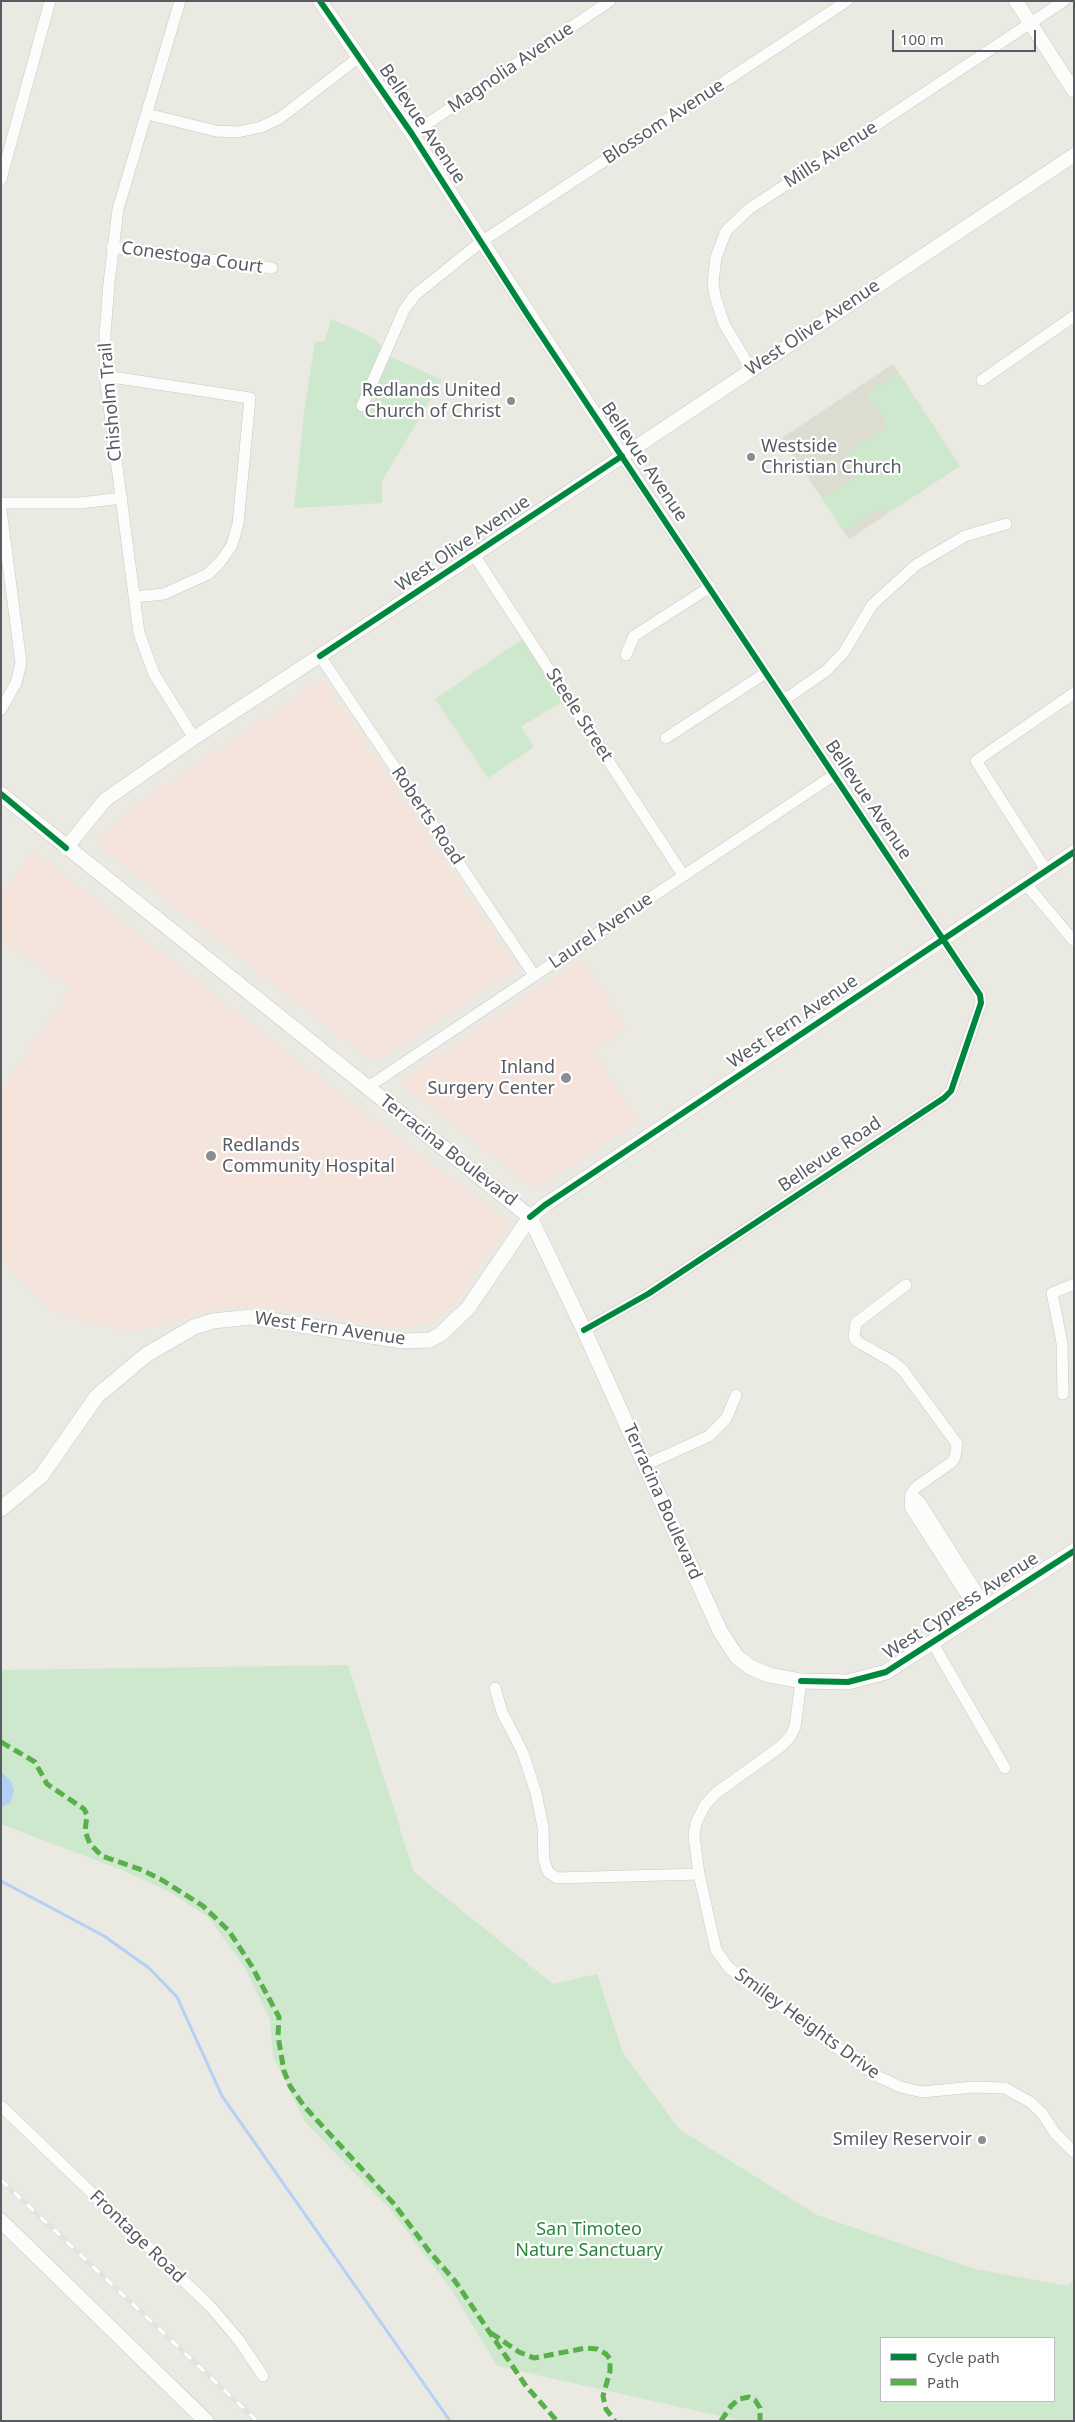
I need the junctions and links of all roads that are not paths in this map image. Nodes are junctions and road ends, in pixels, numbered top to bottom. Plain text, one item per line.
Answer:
1 (50, 1) edge
2 (180, 1) edge
3 (320, 1) edge
4 (610, 1) edge
5 (847, 1) edge
6 (1016, 1) edge
7 (1064, 1) edge
8 (1030, 24) junction
9 (359, 57) junction
10 (1074, 91) edge
11 (147, 114) junction
12 (412, 134) junction
13 (1074, 155) edge
14 (1, 178) edge
15 (481, 242) junction
16 (112, 247) junction
17 (272, 268) dead end
18 (1074, 316) edge
19 (751, 369) junction
20 (105, 376) junction
21 (982, 380) dead end
22 (362, 406) dead end
23 (622, 456) junction
24 (122, 498) junction
25 (1, 503) edge
26 (1, 510) edge
27 (1006, 524) dead end
28 (474, 555) junction
29 (710, 587) junction
30 (134, 598) junction
31 (626, 655) dead end
32 (320, 656) junction
33 (764, 674) junction
34 (1074, 693) edge
35 (784, 700) junction
36 (1, 709) edge
37 (194, 738) junction
38 (666, 738) dead end
39 (834, 774) junction
40 (1, 794) edge
41 (66, 848) junction
42 (1074, 852) edge
43 (1046, 870) junction
44 (683, 875) junction
45 (1026, 884) junction
46 (943, 940) junction
47 (1074, 941) edge
48 (534, 975) junction
49 (368, 1087) junction
50 (530, 1217) junction
51 (1074, 1284) edge
52 (906, 1285) dead end
53 (584, 1330) junction
54 (736, 1394) dead end
55 (1063, 1394) dead end
56 (645, 1465) junction
57 (1, 1509) edge
58 (1074, 1551) edge
59 (982, 1611) junction
60 (932, 1642) junction
61 (801, 1681) junction
62 (495, 1688) dead end
63 (1006, 1768) dead end
64 (699, 1874) junction
65 (1, 2106) edge
66 (1074, 2152) edge
67 (1, 2222) edge
68 (1, 2226) edge
69 (20, 2242) junction
70 (263, 2376) dead end
71 (206, 2421) edge

1 - 14 street
2 - 11 street, Chisholm Trail
3 - 9 street, Bellevue Avenue
4 - 12 street, Magnolia Avenue
5 - 15 street, Blossom Avenue
6 - 8 street
7 - 8 street, Mills Avenue
8 - 10 street
8 - 19 street, Mills Avenue
9 - 11 street
9 - 12 street, Bellevue Avenue
11 - 16 street, Chisholm Trail
12 - 15 street, Bellevue Avenue
13 - 19 street, West Olive Avenue
15 - 22 street, Blossom Avenue
15 - 23 street, Bellevue Avenue
16 - 17 street, Conestoga Court
16 - 20 street, Chisholm Trail
18 - 21 street
19 - 23 street, West Olive Avenue
20 - 24 street, Chisholm Trail
20 - 30 street
23 - 28 street, West Olive Avenue
23 - 29 street, Bellevue Avenue
24 - 25 street
24 - 30 street, Chisholm Trail
26 - 36 street
27 - 35 street
28 - 32 street, West Olive Avenue
28 - 44 street, Steele Street
29 - 31 street
29 - 33 street, Bellevue Avenue
30 - 37 street, Chisholm Trail
32 - 37 street, West Olive Avenue
32 - 48 street, Roberts Road
33 - 35 street, Bellevue Avenue
33 - 38 street
34 - 43 street
35 - 39 street, Bellevue Avenue
37 - 41 street, West Olive Avenue
39 - 44 street, Laurel Avenue
39 - 46 street, Bellevue Avenue
40 - 41 main road, Terracina Boulevard
41 - 49 main road, Terracina Boulevard
42 - 43 street, West Fern Avenue
43 - 45 street, West Fern Avenue
44 - 48 street, Laurel Avenue
45 - 46 street, West Fern Avenue
45 - 47 street
46 - 50 street, West Fern Avenue
46 - 53 street, Bellevue Road
48 - 49 street, Laurel Avenue
49 - 50 main road, Terracina Boulevard
50 - 53 main road, Terracina Boulevard
50 - 57 main road, West Fern Avenue
51 - 55 street
52 - 59 street
53 - 56 main road, Terracina Boulevard
54 - 56 street
56 - 61 main road, Terracina Boulevard
58 - 59 main road, West Cypress Avenue
59 - 60 main road, West Cypress Avenue
60 - 61 main road, West Cypress Avenue
60 - 63 street
61 - 64 street, Smiley Heights Drive
62 - 64 street
64 - 66 street, Smiley Heights Drive
65 - 70 street, Frontage Road
67 - 69 main road
68 - 69 main road
69 - 71 main road

